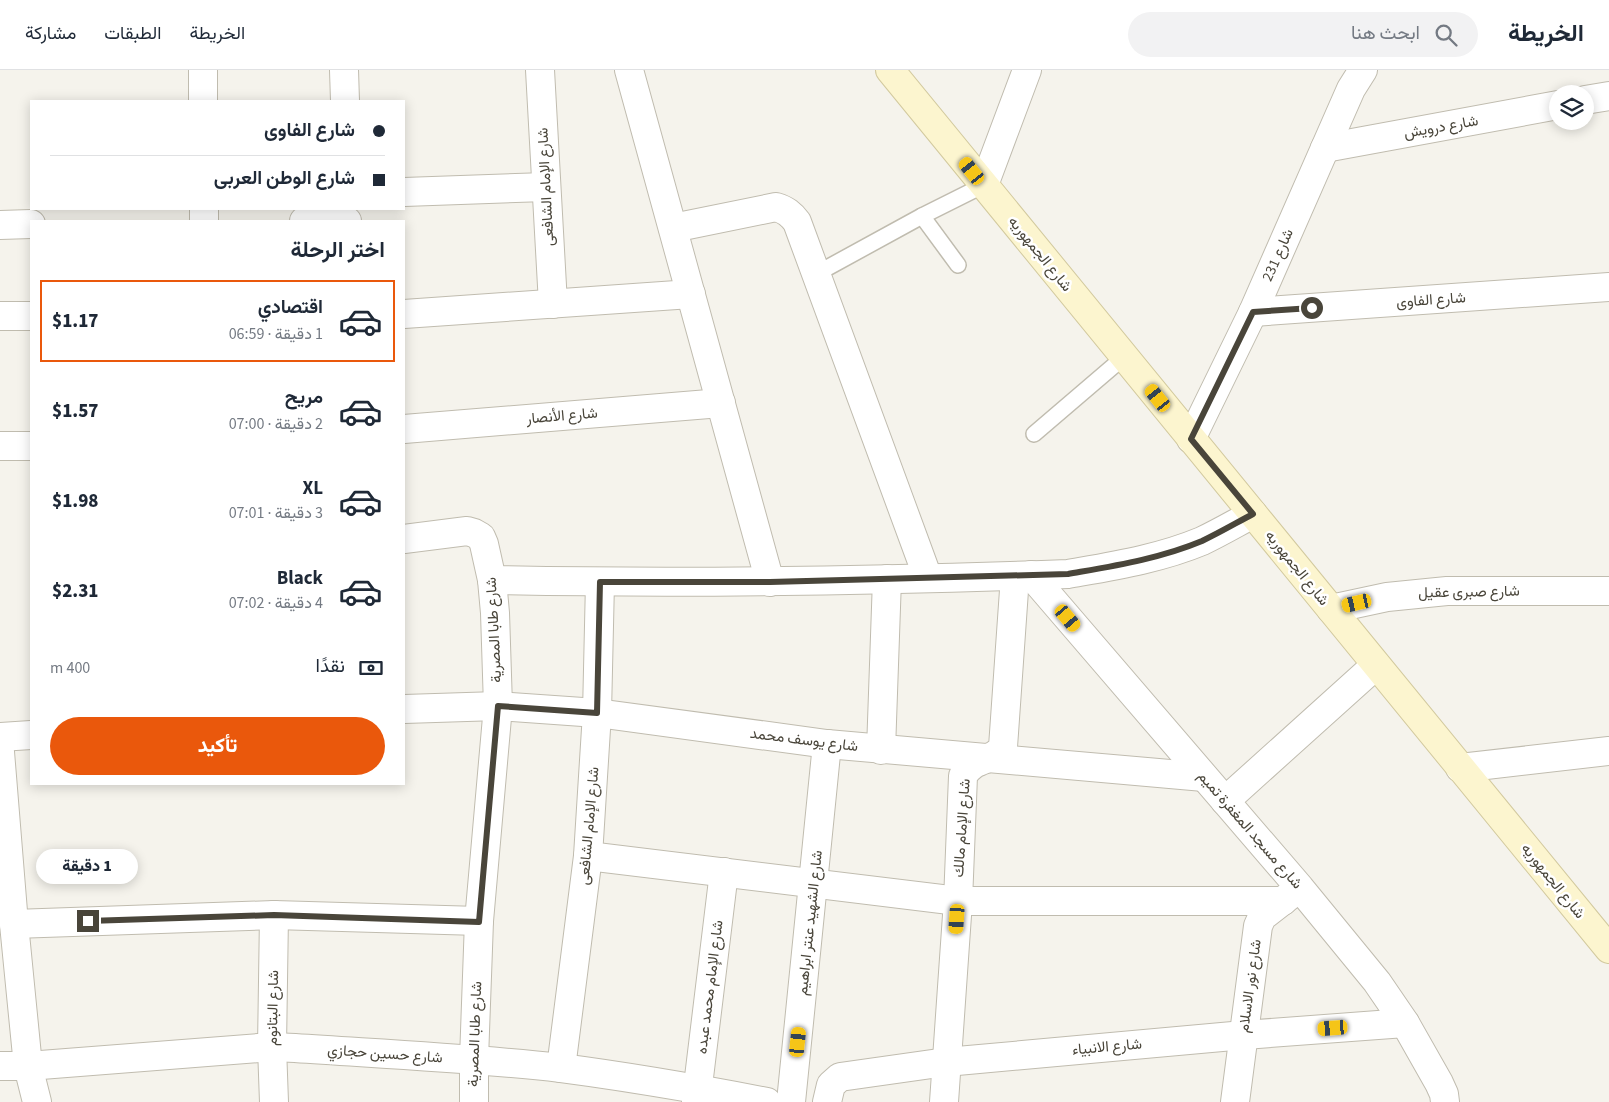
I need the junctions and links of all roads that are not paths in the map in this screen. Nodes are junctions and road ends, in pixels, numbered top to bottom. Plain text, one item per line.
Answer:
1 (203, 70) edge
2 (344, 70) edge
3 (540, 70) edge
4 (630, 70) edge
5 (890, 70) edge
6 (1027, 70) edge
7 (1363, 70) edge
8 (1609, 96) edge
9 (1594, 98) edge
10 (204, 100) edge
11 (345, 100) edge
12 (1549, 107) edge
13 (1325, 148) junction
14 (984, 185) junction
15 (546, 187) junction
16 (405, 192) edge
17 (922, 216) junction
18 (30, 224) edge
19 (0, 225) edge
20 (673, 228) junction
21 (958, 265) dead end
22 (816, 274) junction
23 (1609, 287) edge
24 (691, 294) junction
25 (553, 304) junction
26 (1253, 312) junction
27 (405, 314) edge
28 (0, 316) edge
29 (30, 316) edge
30 (1124, 357) junction
31 (721, 403) junction
32 (405, 429) edge
33 (1034, 434) dead end
34 (1191, 439) junction
35 (0, 446) edge
36 (30, 446) edge
37 (1253, 514) junction
38 (405, 539) edge
39 (1023, 575) junction
40 (887, 578) junction
41 (928, 578) junction
42 (492, 580) junction
43 (600, 582) junction
44 (770, 582) junction
45 (1609, 592) edge
46 (1330, 609) junction
47 (1376, 665) junction
48 (498, 706) junction
49 (405, 709) edge
50 (597, 713) junction
51 (30, 734) edge
52 (0, 737) edge
53 (827, 744) junction
54 (881, 750) junction
55 (1609, 751) edge
56 (0, 752) edge
57 (985, 759) junction
58 (1460, 768) junction
59 (1204, 777) junction
60 (1224, 801) junction
61 (588, 856) junction
62 (724, 872) junction
63 (814, 884) junction
64 (1291, 895) junction
65 (958, 901) junction
66 (274, 915) junction
67 (479, 922) junction
68 (14, 924) junction
69 (1609, 949) edge
70 (1405, 1023) junction
71 (1244, 1035) junction
72 (272, 1047) junction
73 (474, 1060) junction
74 (946, 1062) junction
75 (0, 1066) edge
76 (28, 1066) junction
77 (561, 1068) junction
78 (697, 1095) edge
79 (36, 1102) edge
80 (274, 1102) edge
81 (474, 1102) edge
82 (767, 1102) edge
83 (791, 1102) edge
84 (827, 1102) edge
85 (944, 1102) edge
86 (1235, 1102) edge
87 (1445, 1102) edge

1 - 10 street
2 - 11 street
3 - 15 street, شارع الإمام الشافعى
4 - 20 street
5 - 14 main road, شارع الجمهوريه
6 - 14 street
7 - 13 street, شارع 231
8 - 9 street
12 - 13 street, شارع درويش
13 - 26 street, شارع 231
14 - 17 lane
14 - 30 main road, شارع الجمهوريه
15 - 16 street
15 - 25 street, شارع الإمام الشافعى
17 - 21 lane
17 - 22 lane
18 - 19 street
20 - 22 street
20 - 24 street
22 - 41 street
23 - 26 street, شارع الفاوى
24 - 25 street
24 - 31 street
25 - 27 street
26 - 34 street, شارع 231
28 - 29 street
30 - 33 lane
30 - 34 main road, شارع الجمهوريه
31 - 32 street, شارع الأنصار
31 - 44 street
34 - 37 main road, شارع الجمهوريه
35 - 36 street
37 - 39 street
37 - 46 main road, شارع الجمهوريه
38 - 42 street, شارع طابا المصرية
39 - 41 street
39 - 57 street, شارع الإمام مالك
39 - 59 street, شارع مسجد المغفرة تميم
40 - 41 street
40 - 44 street
40 - 54 street
42 - 43 street
42 - 48 street, شارع طابا المصرية
43 - 44 street
43 - 50 street, شارع الإمام الشافعى
45 - 46 street, شارع صبرى عقيل
46 - 47 main road, شارع الجمهوريه
47 - 58 main road, شارع الجمهوريه
47 - 60 street
48 - 49 street, شارع يوسف محمد
48 - 50 street, شارع يوسف محمد
48 - 67 street, شارع طابا المصرية
50 - 53 street, شارع يوسف محمد
50 - 61 street, شارع الإمام الشافعى
51 - 52 street
53 - 54 street, شارع يوسف محمد
53 - 63 street, شارع الشهيد عنتر ابراهيم
54 - 57 street, شارع يوسف محمد
55 - 58 street
56 - 68 street
57 - 59 street, شارع يوسف محمد
57 - 65 street, شارع الإمام مالك
58 - 69 main road, شارع الجمهوريه
59 - 60 street, شارع مسجد المغفرة تميم
60 - 64 street, شارع مسجد المغفرة تميم
61 - 62 street
61 - 77 street, شارع الإمام الشافعى
62 - 63 street
62 - 78 street, شارع الإمام محمد عبده
63 - 65 street
63 - 83 street, شارع الشهيد عنتر ابراهيم
64 - 65 street
64 - 70 street, شارع مسجد المغفرة تميم
64 - 71 street, شارع نور الاسلام
65 - 74 street, شارع الإمام مالك
66 - 67 street
66 - 68 street
66 - 72 street, شارع البتانوم
67 - 73 street, شارع طابا المصرية
68 - 76 street
70 - 71 street, شارع الانبياء
70 - 87 street, شارع مسجد المغفرة تميم
71 - 74 street, شارع الانبياء
71 - 86 street, شارع نور الاسلام
72 - 73 street, شارع حسين حجازي
72 - 76 street, شارع حسين حجازي
72 - 80 street, شارع البتانوم
73 - 77 street, شارع حسين حجازي
73 - 81 street, شارع طابا المصرية
74 - 84 street, شارع الانبياء
74 - 85 street, شارع الإمام مالك
75 - 76 street, شارع حسين حجازي
76 - 79 street
77 - 78 street, شارع حسين حجازي
78 - 82 street, شارع حسين حجازي

